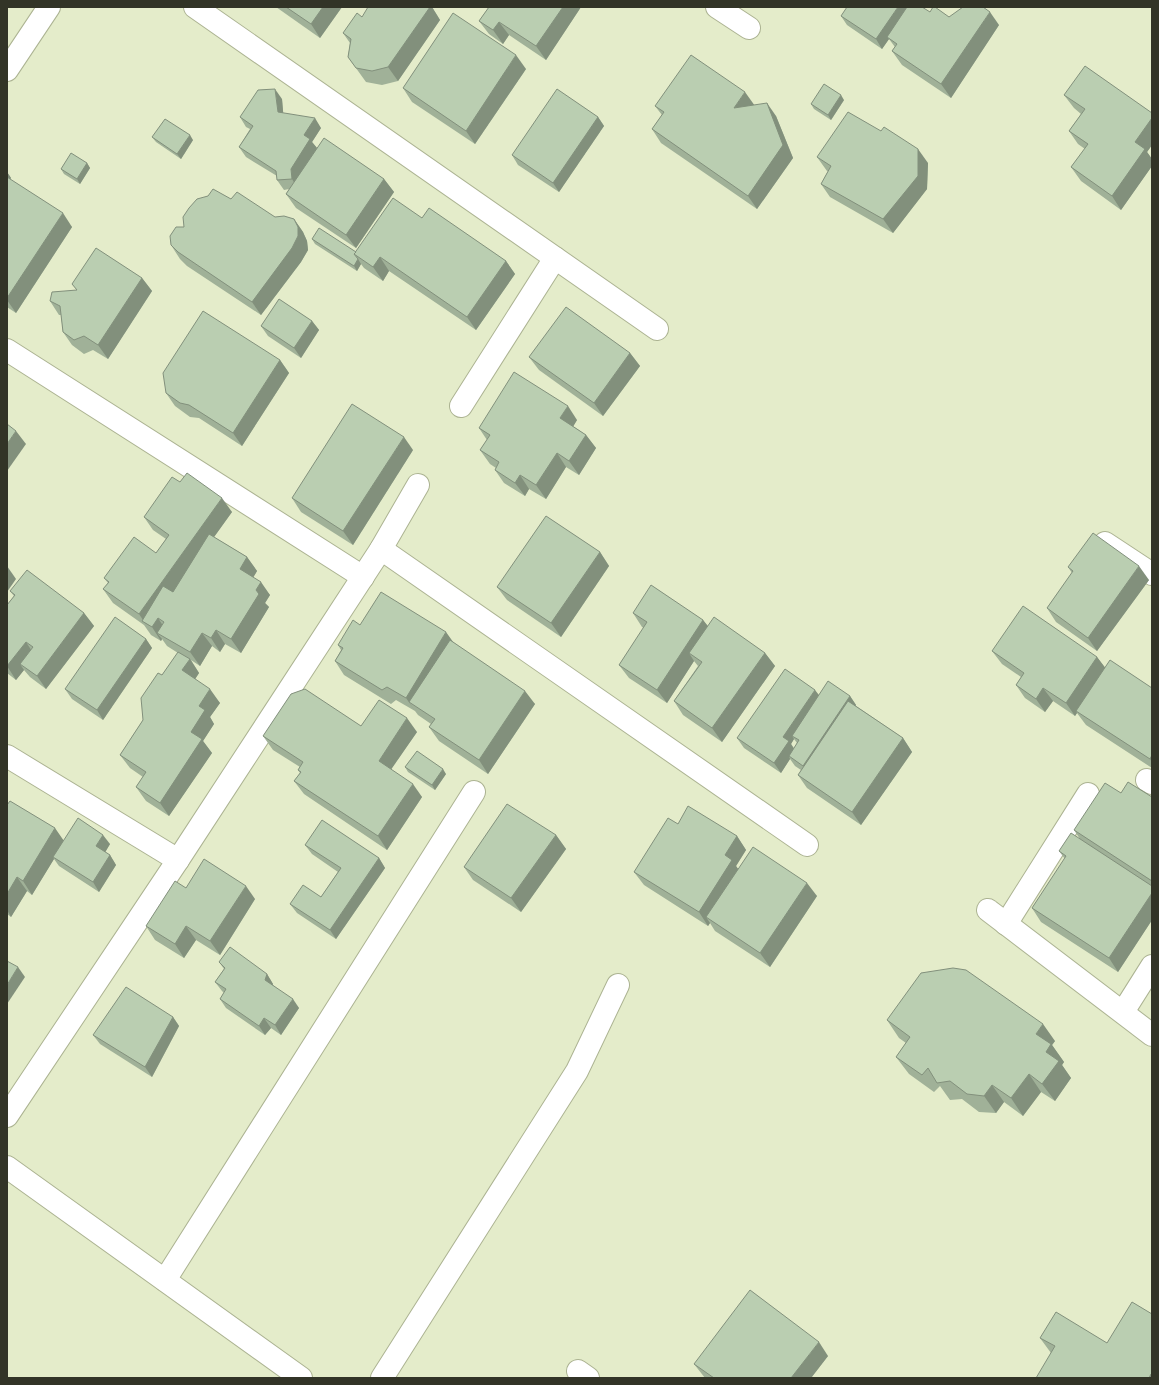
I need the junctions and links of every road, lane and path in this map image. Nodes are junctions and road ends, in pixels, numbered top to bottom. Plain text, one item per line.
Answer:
1 (49, 7) edge
2 (195, 7) edge
3 (717, 7) edge
4 (749, 28) dead end
5 (7, 70) edge
6 (555, 258) junction
7 (657, 329) dead end
8 (7, 350) edge
9 (462, 406) dead end
10 (418, 485) dead end
11 (1096, 537) edge
12 (381, 549) junction
13 (1152, 574) edge
14 (363, 577) junction
15 (7, 756) edge
16 (474, 792) dead end
17 (1088, 794) dead end
18 (807, 845) dead end
19 (178, 860) junction
20 (988, 910) dead end
21 (1006, 924) junction
22 (1152, 966) edge
23 (618, 985) dead end
24 (1123, 1012) junction
25 (1152, 1034) edge
26 (7, 1116) edge
27 (7, 1167) edge
28 (165, 1280) junction
29 (301, 1378) edge
30 (382, 1378) edge

1 - 5 street
2 - 6 street
3 - 4 street
6 - 7 street
6 - 9 street
8 - 14 street
10 - 12 street
11 - 13 street
12 - 14 street
12 - 18 street
14 - 19 street
15 - 19 street
16 - 28 street
17 - 21 street
19 - 26 street
20 - 21 street
21 - 24 street
22 - 24 street
23 - 30 street
24 - 25 street
27 - 28 street
28 - 29 street

